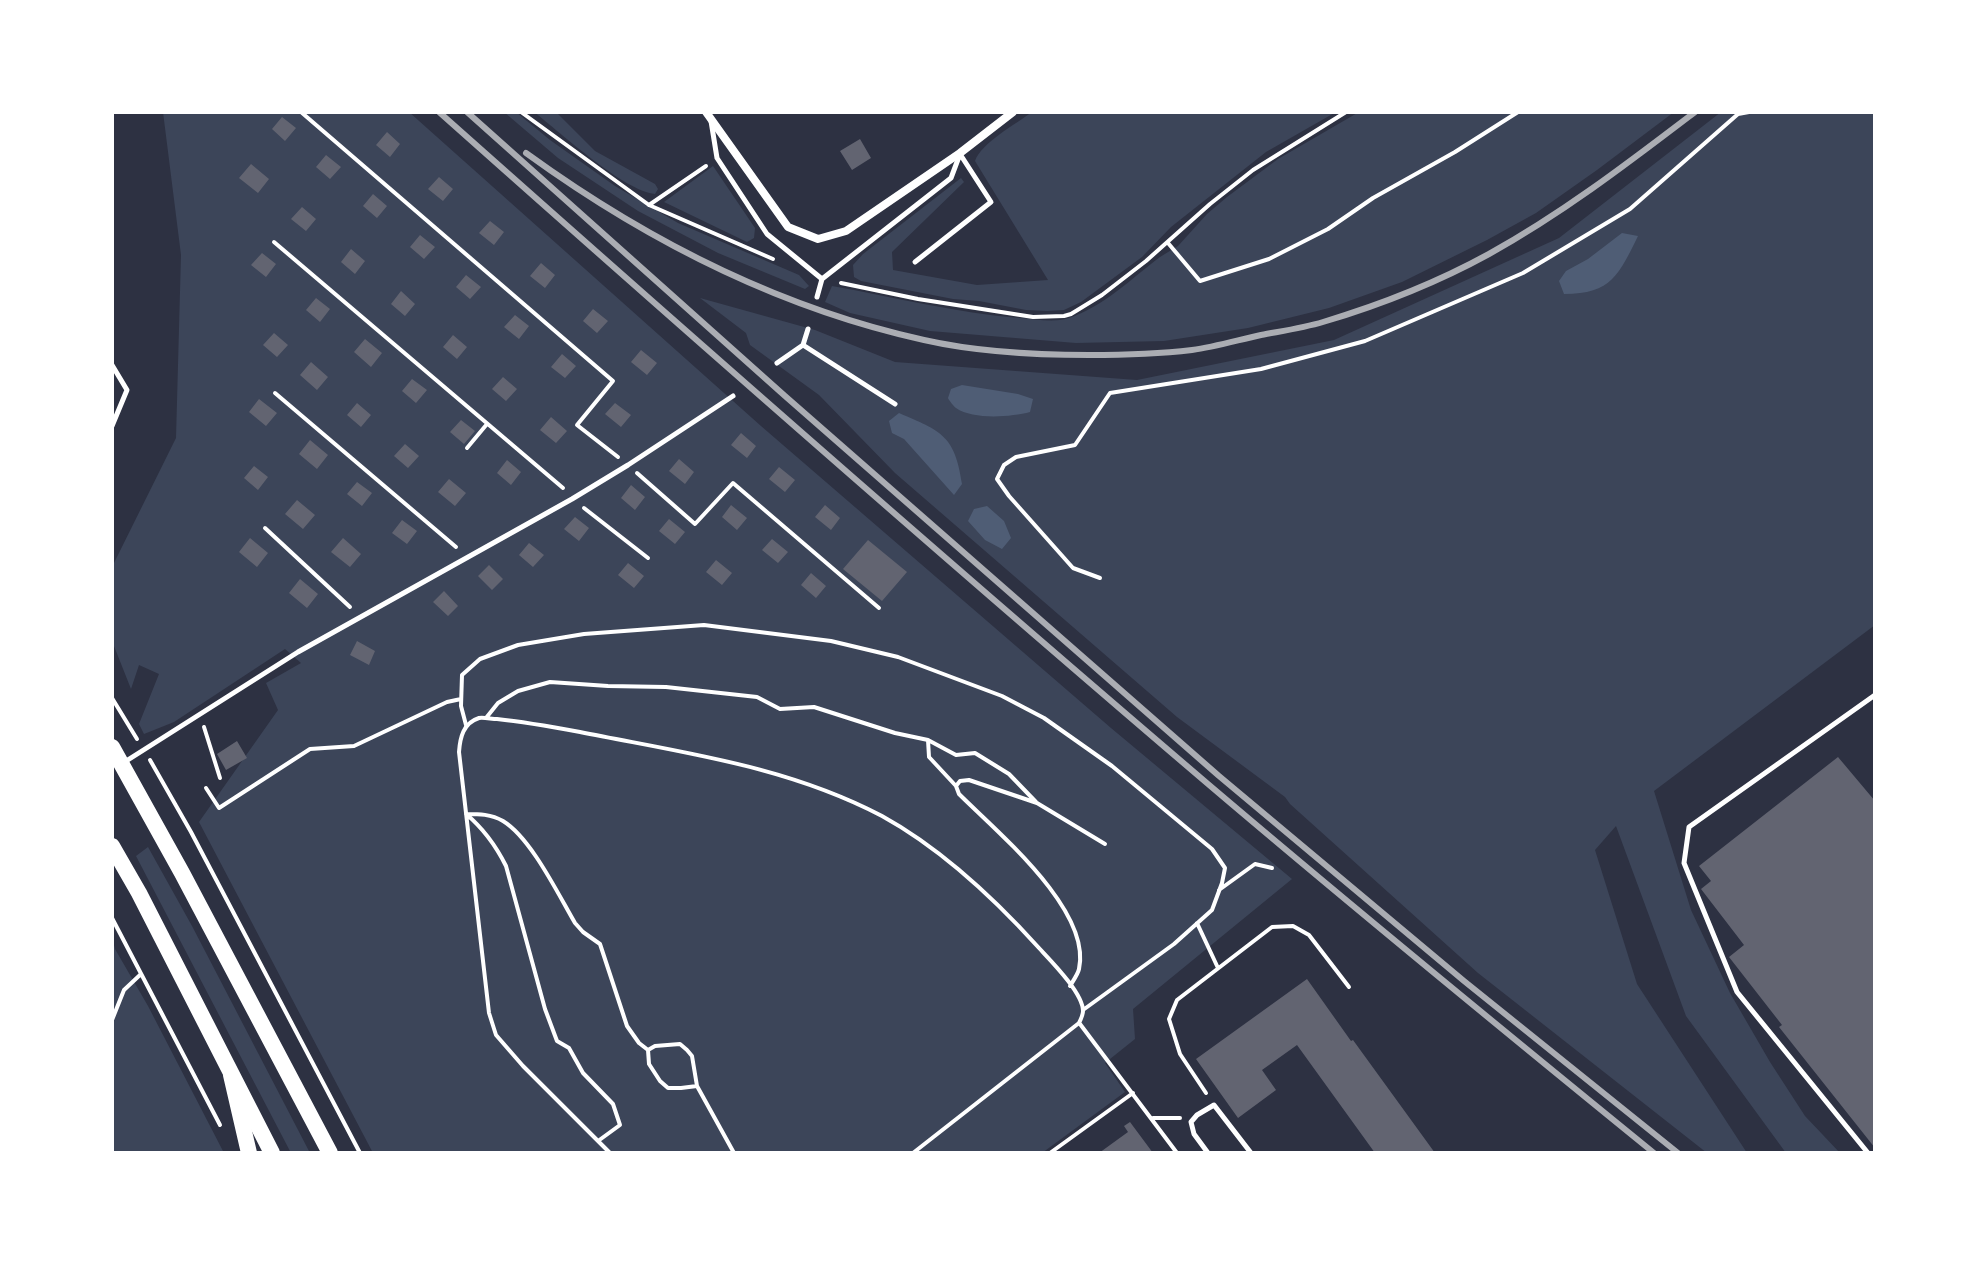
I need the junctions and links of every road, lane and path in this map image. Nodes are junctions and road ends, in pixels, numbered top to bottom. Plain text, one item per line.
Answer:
1 (301, 112) edge
2 (521, 112) edge
3 (1013, 112) edge
4 (1346, 112) edge
5 (1518, 112) edge
6 (1749, 112) edge
7 (1739, 113) edge
8 (708, 116) edge
9 (960, 153) junction
10 (717, 158) junction
11 (649, 205) junction
12 (274, 242) dead end
13 (1168, 243) junction
14 (779, 261) dead end
15 (915, 262) dead end
16 (822, 279) junction
17 (817, 297) dead end
18 (808, 329) dead end
19 (803, 345) junction
20 (777, 363) dead end
21 (112, 365) edge
22 (275, 393) dead end
23 (733, 396) dead end
24 (895, 404) dead end
25 (487, 424) junction
26 (112, 426) edge
27 (467, 448) dead end
28 (628, 465) junction
29 (572, 499) junction
30 (265, 528) dead end
31 (467, 557) junction
32 (648, 558) dead end
33 (1100, 578) dead end
34 (879, 608) dead end
35 (360, 617) junction
36 (1875, 695) edge
37 (112, 698) edge
38 (461, 699) junction
39 (199, 713) junction
40 (486, 718) junction
41 (466, 726) junction
42 (928, 740) junction
43 (112, 747) edge
44 (144, 749) junction
45 (122, 764) junction
46 (220, 778) dead end
47 (956, 786) junction
48 (206, 788) dead end
49 (1037, 803) junction
50 (466, 814) junction
51 (1105, 844) dead end
52 (112, 846) edge
53 (1272, 868) dead end
54 (1219, 890) junction
55 (112, 918) edge
56 (1197, 923) junction
57 (1218, 969) junction
58 (141, 974) junction
59 (1070, 986) junction
60 (1349, 987) dead end
61 (1083, 1010) junction
62 (112, 1020) edge
63 (1079, 1023) junction
64 (648, 1050) junction
65 (231, 1075) junction
66 (697, 1086) junction
67 (1133, 1093) junction
68 (1214, 1105) junction
69 (1151, 1118) junction
70 (1194, 1118) junction
71 (225, 1134) dead end
72 (598, 1141) junction
73 (249, 1153) edge
74 (272, 1153) edge
75 (330, 1153) edge
76 (360, 1153) edge
77 (610, 1153) edge
78 (734, 1153) edge
79 (913, 1153) edge
80 (1050, 1153) edge
81 (1177, 1153) edge
82 (1208, 1153) edge
83 (1251, 1153) edge
84 (1868, 1153) edge

1 - 28 path
2 - 11 path
3 - 9 street
4 - 13 path
5 - 13 path
6 - 7 path
7 - 33 path
8 - 9 street
8 - 10 lane
9 - 15 lane
9 - 16 lane
10 - 11 path
10 - 16 lane
11 - 14 path
12 - 25 path
13 - 16 path
16 - 17 lane
18 - 19 lane
19 - 20 lane
19 - 24 lane
21 - 26 lane
22 - 31 path
23 - 28 lane
25 - 27 path
25 - 29 path
28 - 29 lane
28 - 34 path
29 - 31 lane
29 - 32 path
30 - 35 path
31 - 35 lane
35 - 39 lane
36 - 84 lane
37 - 44 path
38 - 41 path
38 - 48 path
38 - 54 path
39 - 44 lane
39 - 46 path
40 - 41 path
40 - 42 path
40 - 59 path
41 - 50 path
42 - 47 path
42 - 49 path
43 - 45 main road
44 - 45 lane
44 - 76 path
45 - 75 main road
47 - 49 path
47 - 59 path
49 - 51 path
50 - 64 path
50 - 72 path
50 - 72 path
52 - 65 main road
53 - 54 path
54 - 56 path
55 - 58 path
56 - 57 path
56 - 61 path
57 - 60 path
57 - 68 path
58 - 62 path
58 - 71 path
59 - 61 path
61 - 63 path
63 - 67 path
63 - 79 path
64 - 66 path
64 - 66 path
65 - 73 main road
65 - 74 main road
66 - 78 path
67 - 69 path
67 - 80 path
68 - 70 lane
68 - 83 lane
69 - 70 path
69 - 81 path
70 - 82 lane
72 - 77 path

